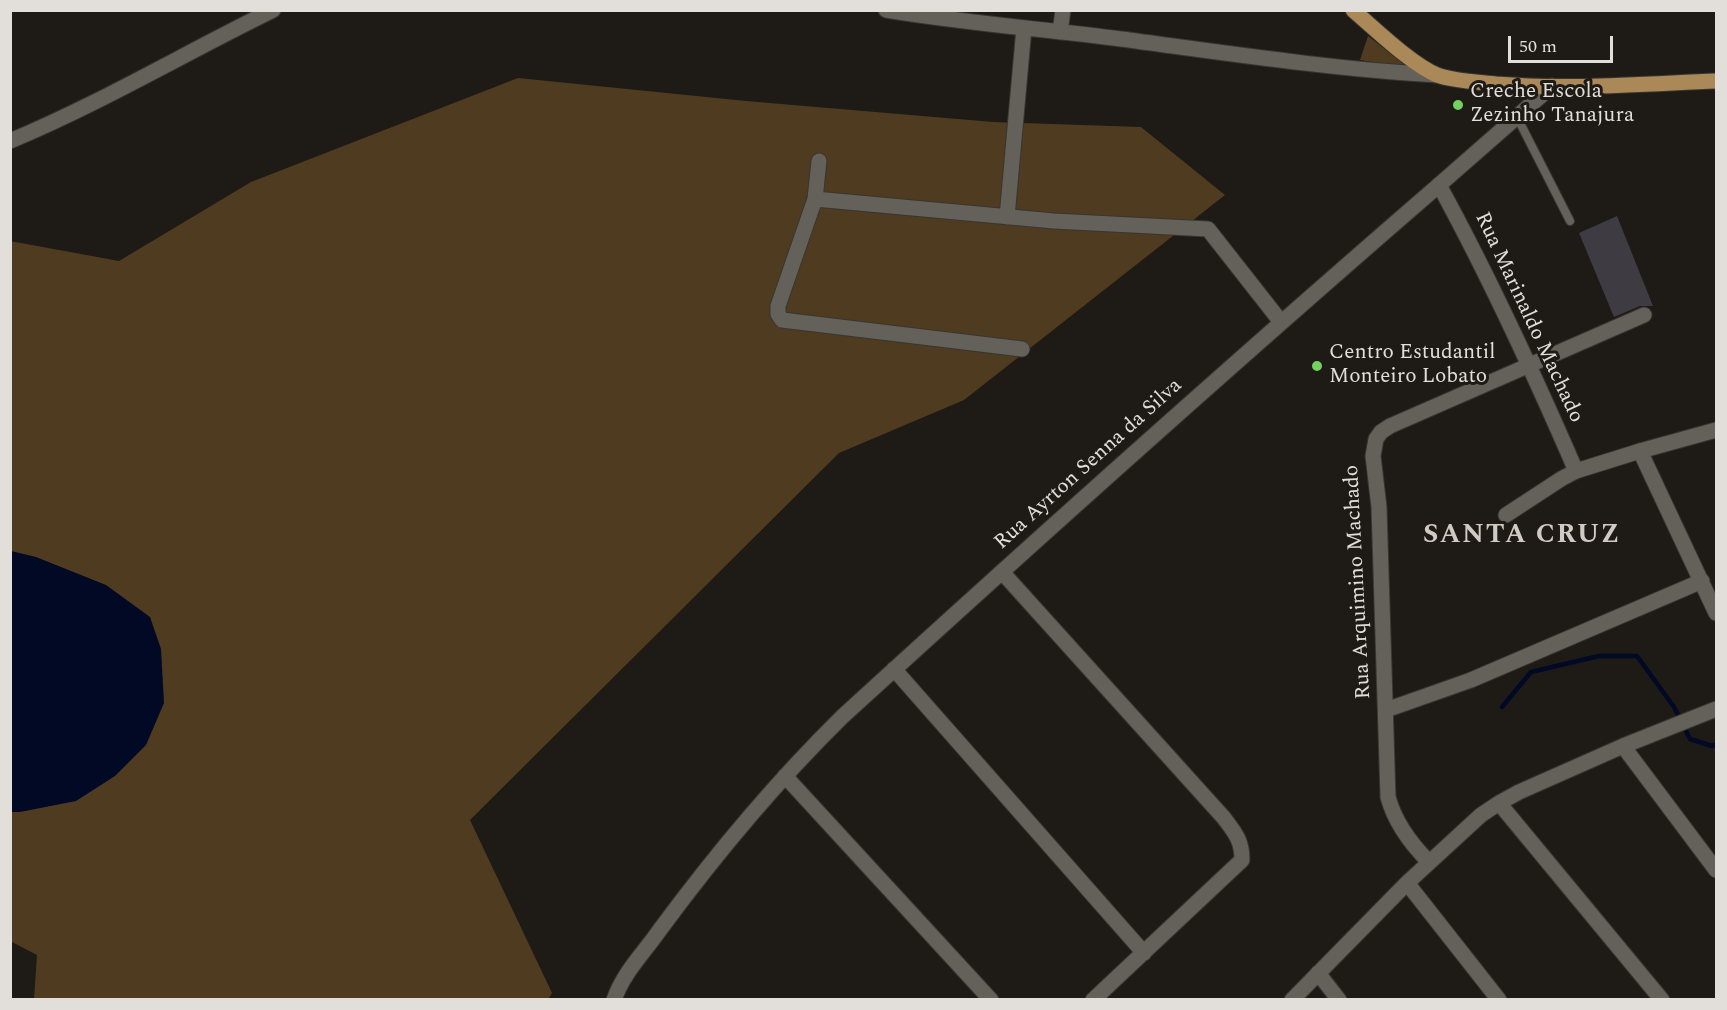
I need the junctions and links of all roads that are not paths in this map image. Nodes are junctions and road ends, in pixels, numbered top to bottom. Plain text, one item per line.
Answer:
1 (273, 10) edge
2 (886, 10) edge
3 (1063, 10) edge
4 (1353, 10) edge
5 (1024, 28) junction
6 (1060, 32) junction
7 (1437, 75) junction
8 (1716, 81) edge
9 (1552, 86) junction
10 (1517, 117) junction
11 (10, 141) edge
12 (819, 162) dead end
13 (1439, 185) junction
14 (815, 199) junction
15 (1007, 217) junction
16 (1570, 221) dead end
17 (1644, 315) dead end
18 (1281, 322) junction
19 (1022, 349) dead end
20 (1529, 366) junction
21 (1716, 430) edge
22 (1641, 450) junction
23 (1576, 471) junction
24 (1506, 514) dead end
25 (1002, 572) junction
26 (1702, 581) junction
27 (1716, 613) edge
28 (894, 669) junction
29 (1716, 709) edge
30 (1386, 710) junction
31 (1623, 746) junction
32 (785, 776) junction
33 (1499, 803) junction
34 (1429, 862) junction
35 (1716, 870) edge
36 (1407, 883) junction
37 (1144, 953) junction
38 (1318, 973) junction
39 (614, 999) edge
40 (991, 999) edge
41 (1093, 999) edge
42 (1292, 999) edge
43 (1339, 999) edge
44 (1499, 999) edge
45 (1662, 999) edge

1 - 11 street
2 - 5 street
3 - 6 street
4 - 7 main road
5 - 6 street
5 - 15 street
6 - 7 street
7 - 9 main road
8 - 9 main road
9 - 10 street, Rua Ayrton Senna da Silva
10 - 13 street, Rua Ayrton Senna da Silva
10 - 16 lane
12 - 14 street
13 - 18 street, Rua Ayrton Senna da Silva
13 - 20 street, Rua Marinaldo Machado
14 - 15 street
14 - 19 street
15 - 18 street
17 - 20 street, Rua Arquimino Machado
18 - 25 street, Rua Ayrton Senna da Silva
20 - 23 street, Rua Marinaldo Machado
20 - 30 street, Rua Arquimino Machado
21 - 22 street
22 - 23 street
22 - 26 street
23 - 24 street
25 - 28 street, Rua Ayrton Senna da Silva
25 - 37 street
26 - 27 street
26 - 30 street
28 - 32 street, Rua Ayrton Senna da Silva
28 - 37 street
29 - 31 street
30 - 34 street, Rua Arquimino Machado
31 - 33 street
31 - 35 street
32 - 39 street, Rua Ayrton Senna da Silva
32 - 40 street
33 - 34 street
33 - 45 street
34 - 36 street
36 - 38 street
36 - 44 street
37 - 41 street
38 - 42 street
38 - 43 street

